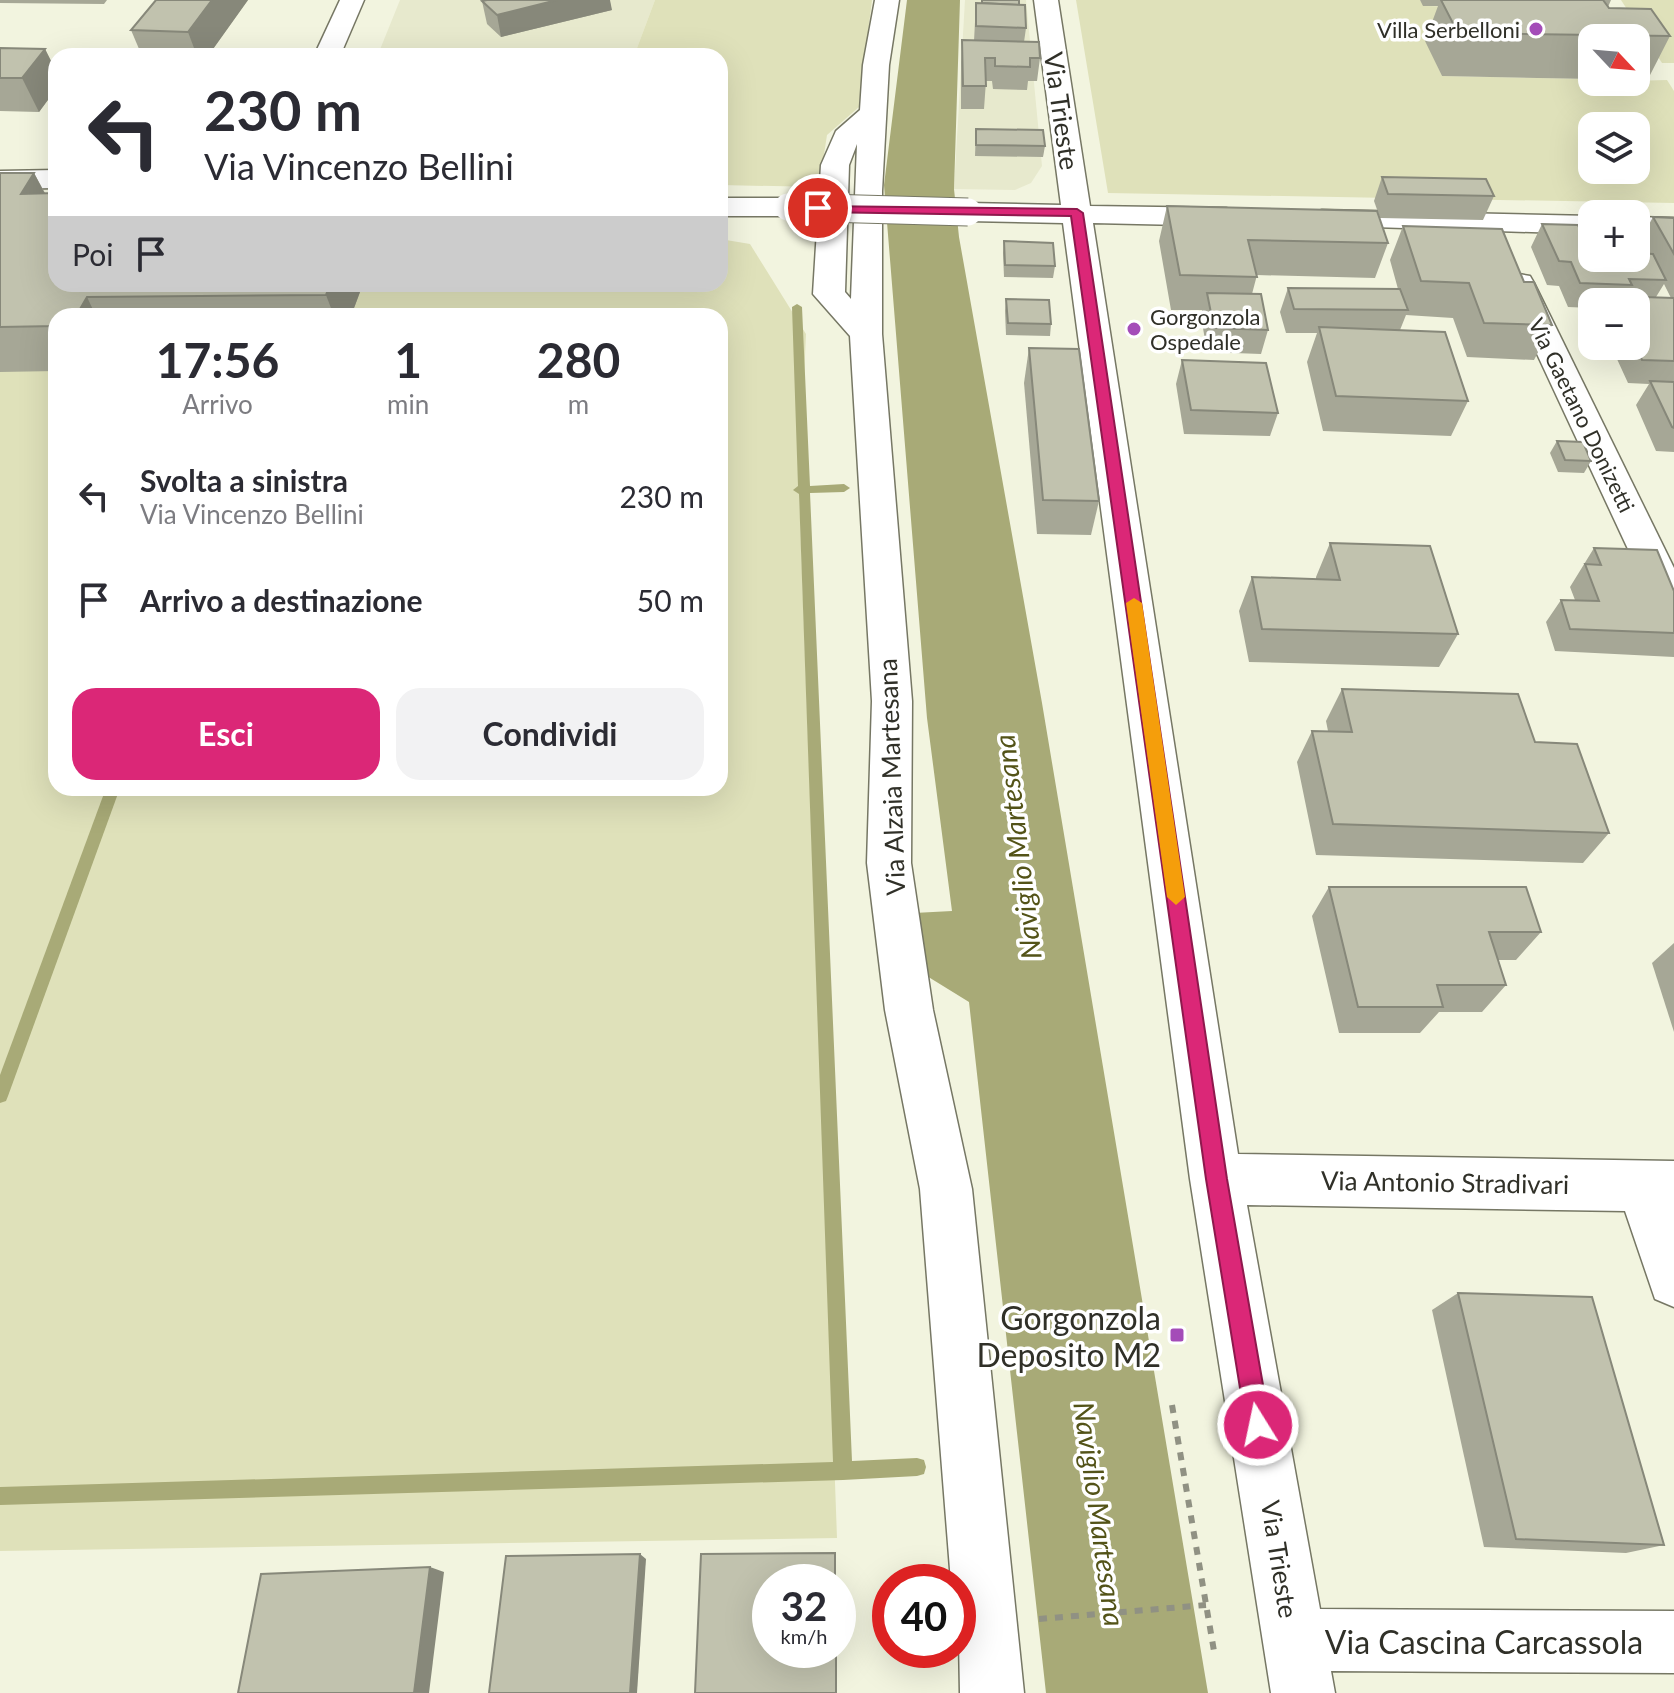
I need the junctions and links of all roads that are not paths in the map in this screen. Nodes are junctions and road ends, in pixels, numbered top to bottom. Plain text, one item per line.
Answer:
1 (352, 0) edge
2 (887, 0) edge
3 (1046, 0) edge
4 (334, 48) edge
5 (48, 179) edge
6 (0, 180) edge
7 (728, 207) edge
8 (1077, 213) junction
9 (1253, 217) edge
10 (1298, 218) edge
11 (1490, 223) junction
12 (1578, 225) edge
13 (1650, 226) edge
14 (1674, 227) edge
15 (1674, 607) edge
16 (1216, 1179) junction
17 (1658, 1186) edge
18 (1674, 1280) edge
19 (1674, 1642) edge
20 (1298, 1666) edge
21 (992, 1693) edge

1 - 4 street
2 - 21 street, Via Alzaia Martesana
3 - 8 street, Via Trieste
5 - 6 street
7 - 8 street, bridge
8 - 9 street
8 - 16 street, Via Trieste
10 - 11 street
11 - 12 street
11 - 15 street, Via Gaetano Donizetti
13 - 14 street
16 - 17 street, Via Antonio Stradivari
16 - 20 street, Via Trieste
17 - 18 street
19 - 20 street, Via Cascina Carcassola

